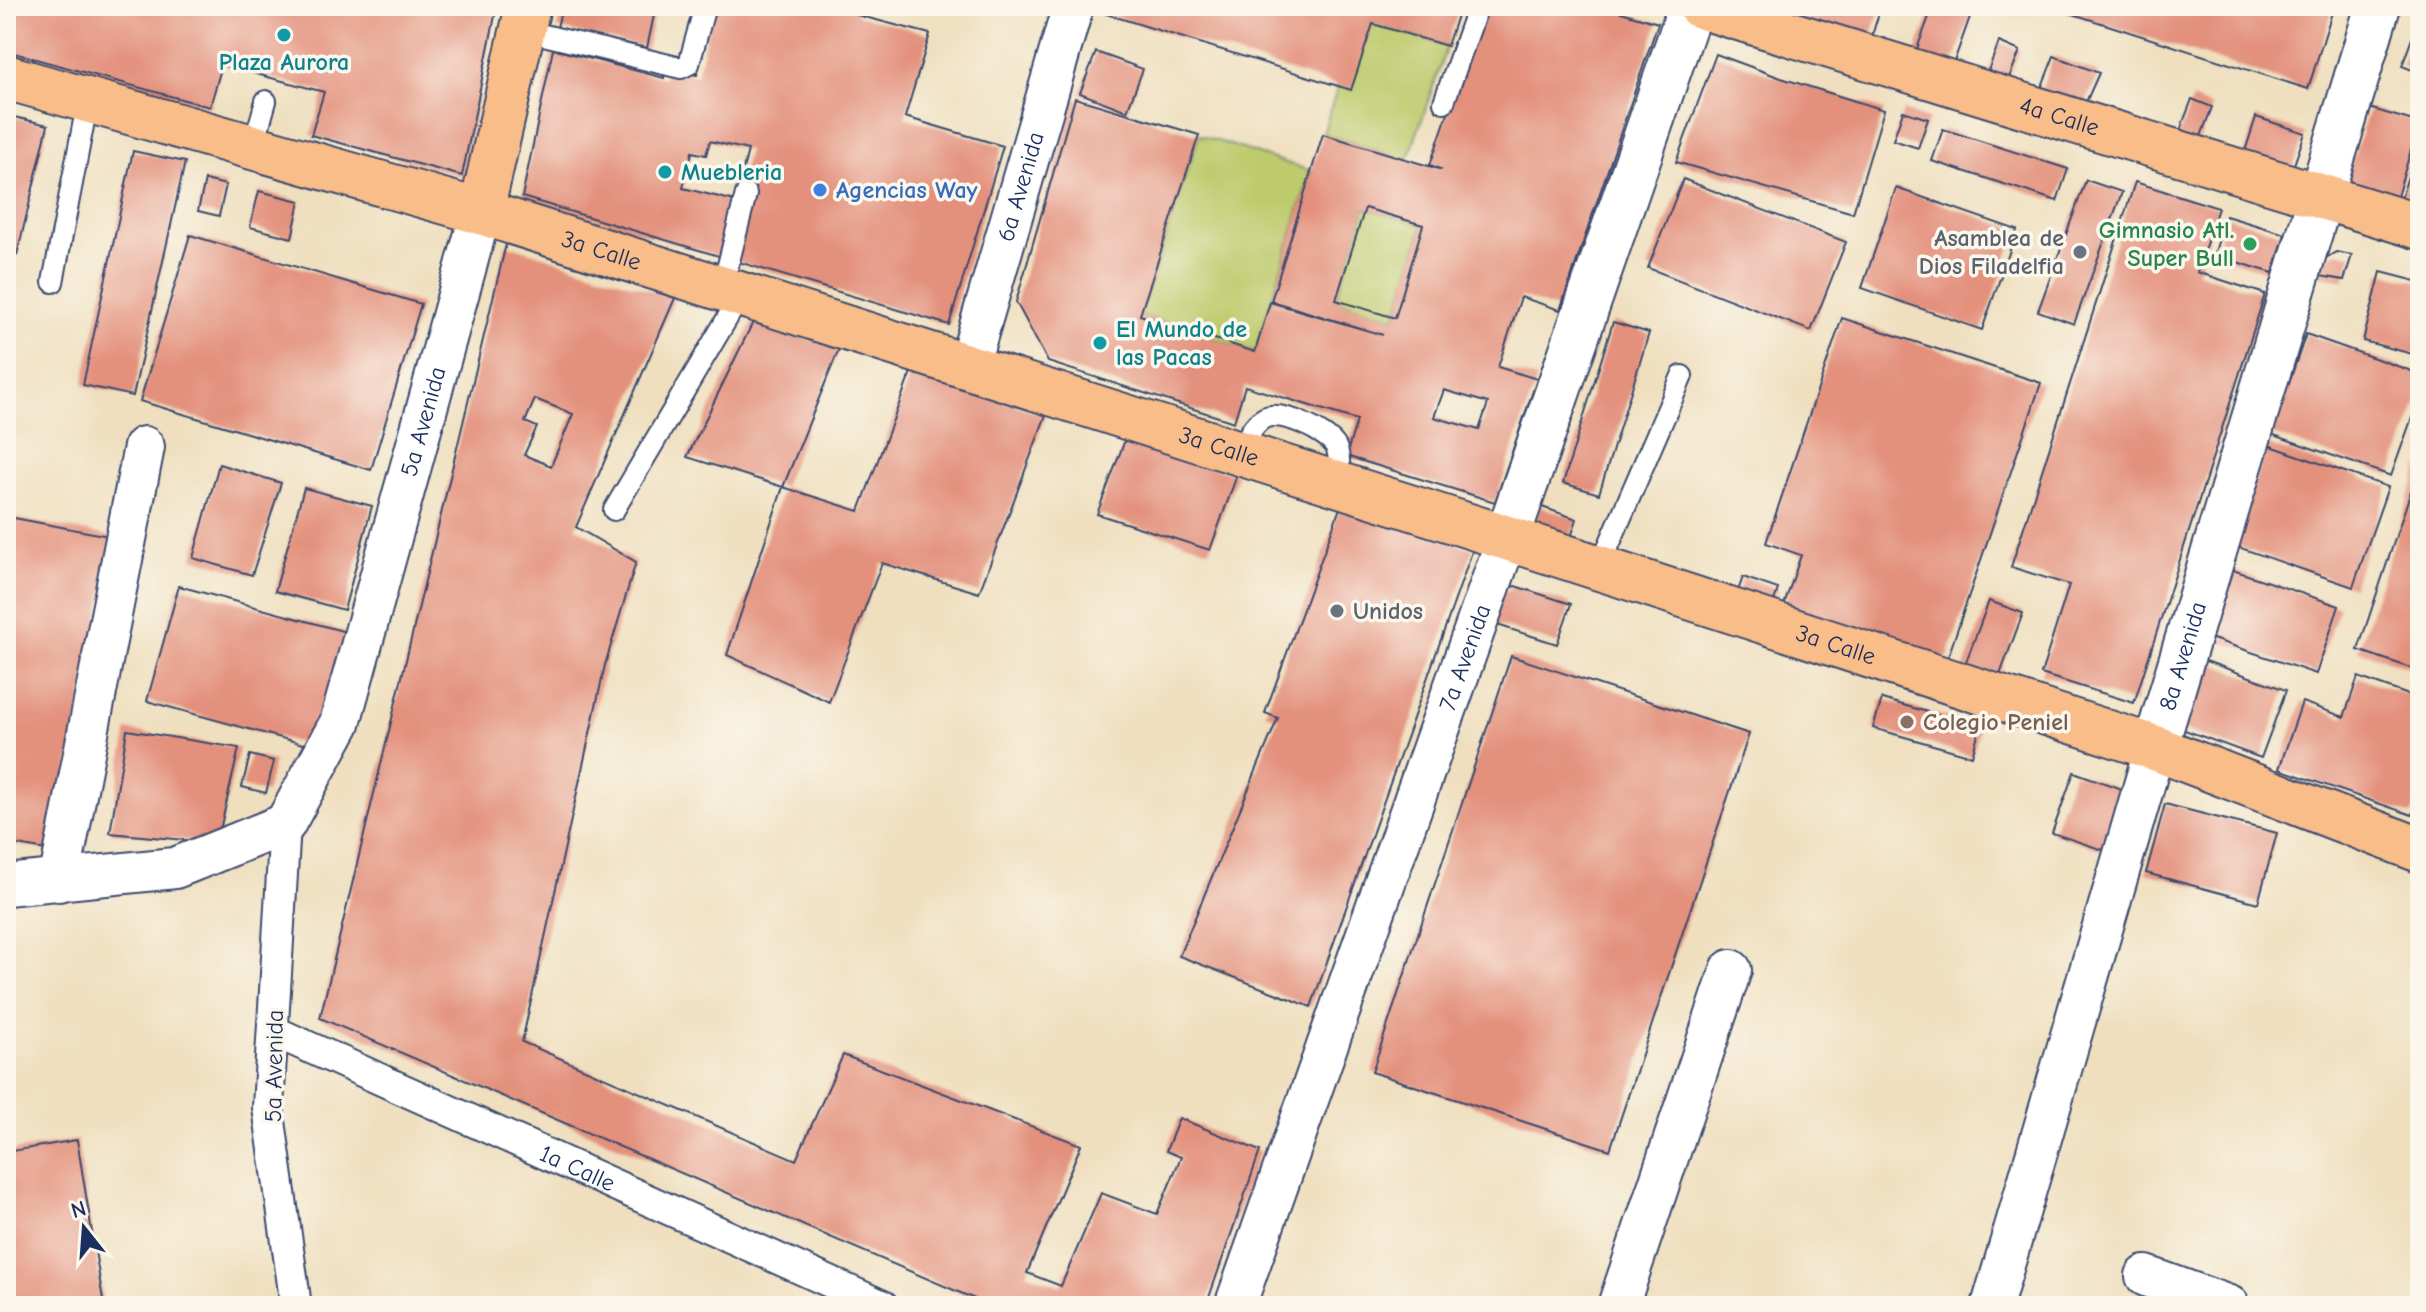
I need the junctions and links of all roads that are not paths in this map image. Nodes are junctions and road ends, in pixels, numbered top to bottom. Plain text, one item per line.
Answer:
1 (705, 6) edge
2 (1073, 6) edge
3 (1478, 6) edge
4 (1691, 6) edge
5 (1700, 6) edge
6 (2378, 6) edge
7 (526, 18) edge
8 (6, 77) edge
9 (88, 100) junction
10 (266, 101) dead end
11 (1444, 102) dead end
12 (253, 147) junction
13 (746, 194) dead end
14 (2321, 198) junction
15 (481, 212) junction
16 (2420, 227) edge
17 (53, 282) dead end
18 (732, 292) junction
19 (968, 367) junction
20 (1682, 376) dead end
21 (144, 447) dead end
22 (614, 510) dead end
23 (1507, 538) junction
24 (1599, 568) junction
25 (2155, 748) junction
26 (285, 824) junction
27 (2420, 850) edge
28 (59, 881) junction
29 (6, 885) edge
30 (1731, 970) dead end
31 (273, 1031) junction
32 (2146, 1276) dead end
33 (296, 1306) edge
34 (883, 1306) edge
35 (1235, 1306) edge
36 (1618, 1306) edge
37 (1992, 1306) edge
38 (2229, 1306) edge

1 - 7 lane
2 - 19 street, 6a Avenida
3 - 11 lane
4 - 23 street, 7a Avenida
5 - 14 main road, 4a Calle
6 - 14 street, 8a Avenida
7 - 15 main road, 5a Avenida
8 - 9 main road, 3a Calle
9 - 12 main road, 3a Calle
9 - 17 lane
10 - 12 lane
12 - 15 main road, 3a Calle
13 - 18 lane
14 - 16 main road, 4a Calle
14 - 25 street, 8a Avenida
15 - 18 main road, 3a Calle
15 - 26 street, 5a Avenida
18 - 19 main road, 3a Calle
18 - 22 lane
19 - 23 main road, 3a Calle
20 - 24 lane
21 - 28 street
23 - 24 main road, 3a Calle
23 - 35 street, 7a Avenida
24 - 25 main road, 3a Calle
25 - 27 main road, 3a Calle
25 - 37 street, 8a Avenida
26 - 28 street
26 - 31 street, 5a Avenida
28 - 29 street
30 - 36 street
31 - 33 street, 5a Avenida
31 - 34 street, 1a Calle
32 - 38 street

